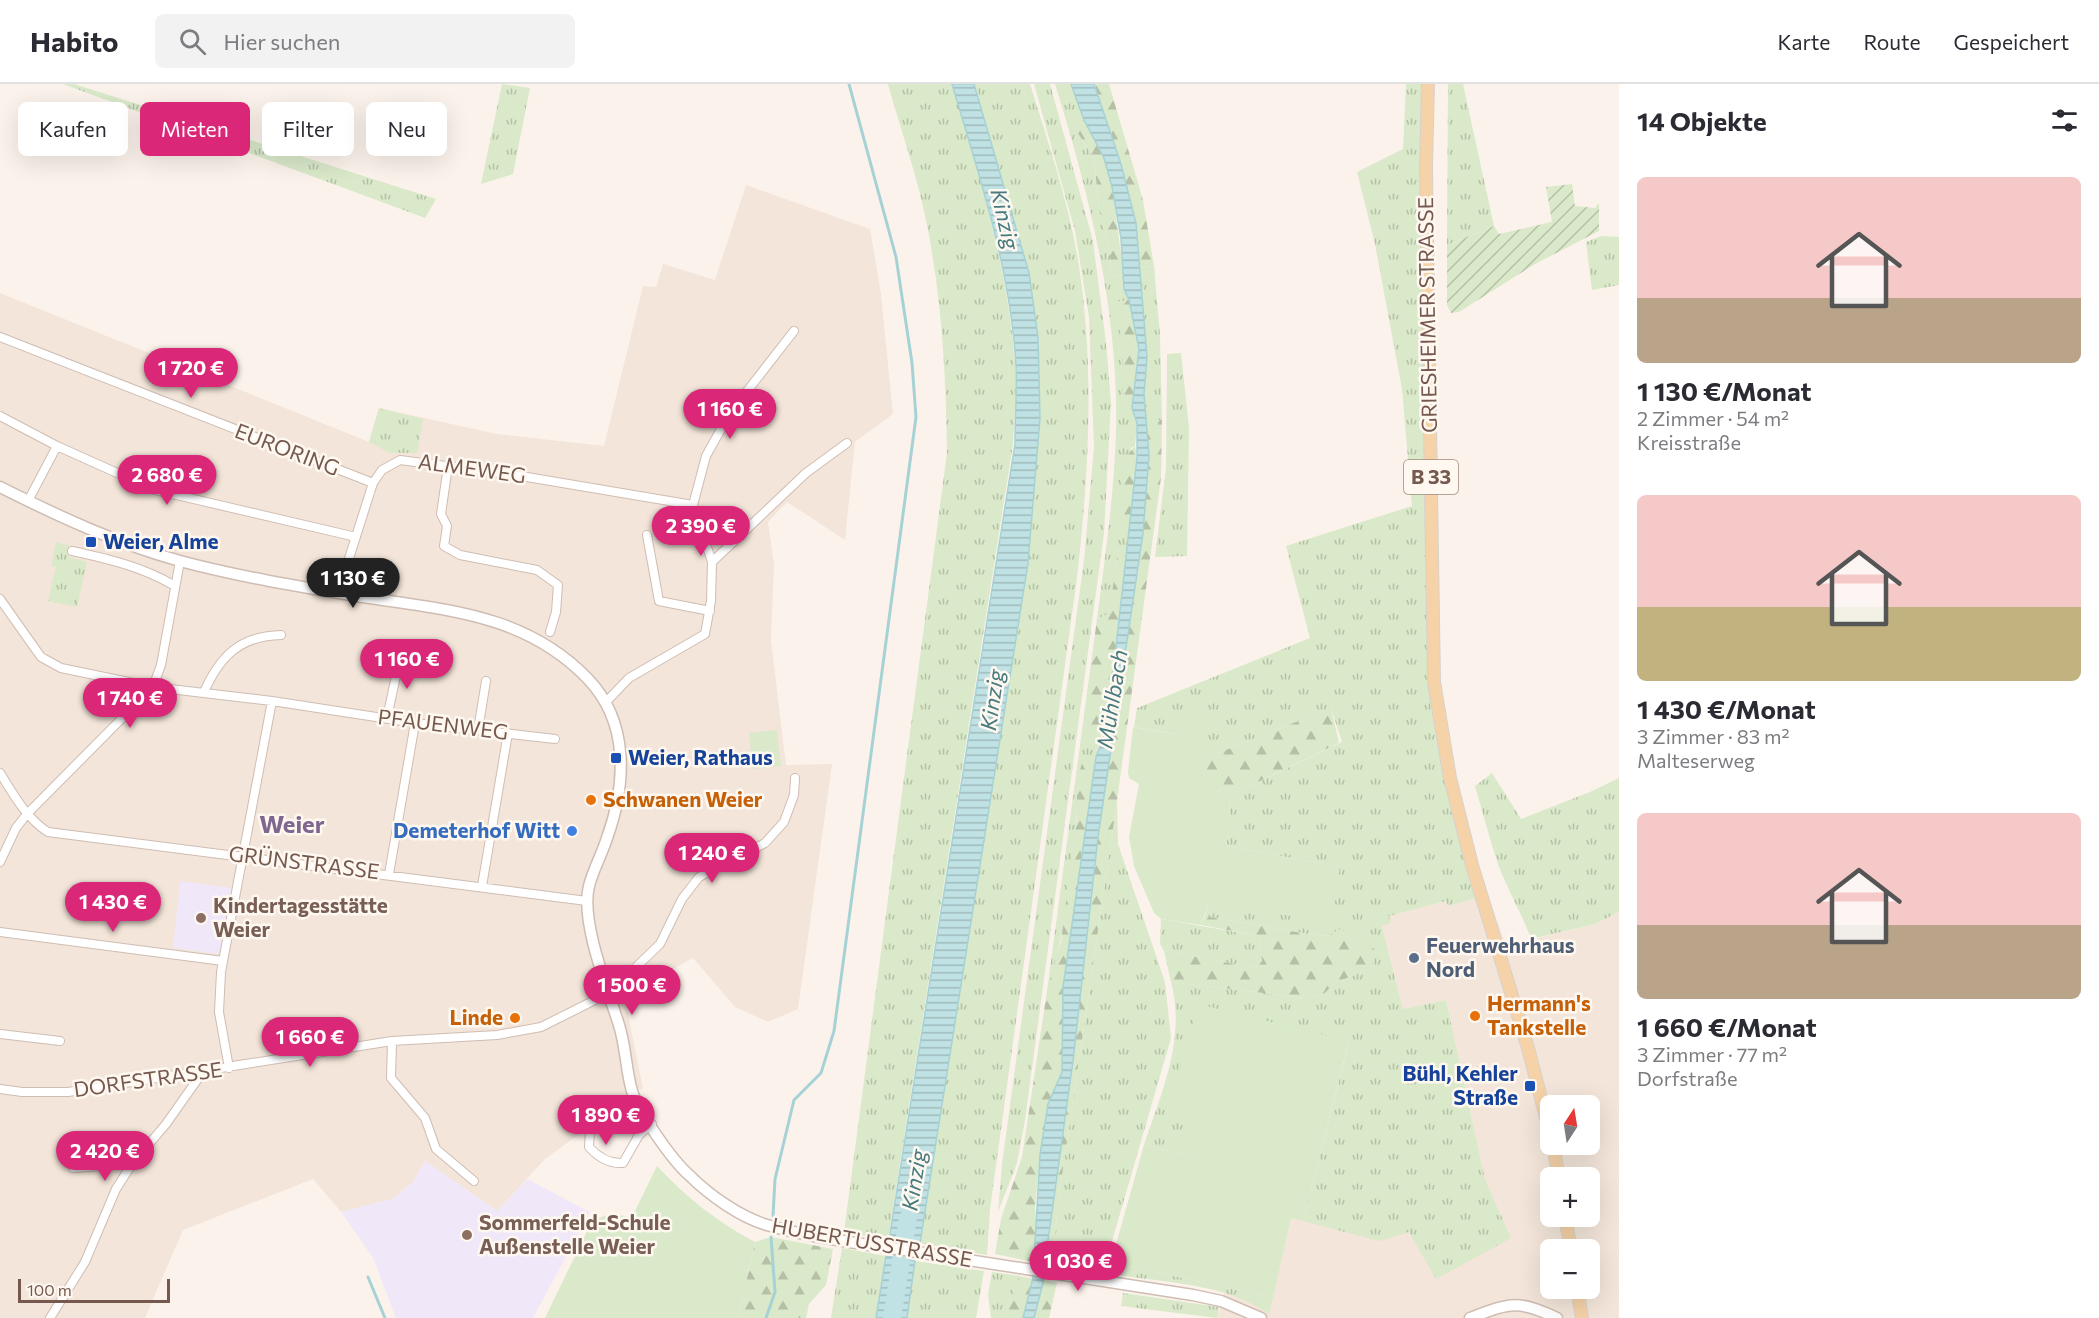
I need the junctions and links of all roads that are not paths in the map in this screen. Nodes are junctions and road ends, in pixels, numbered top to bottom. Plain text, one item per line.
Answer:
1 (1428, 84) edge
2 (794, 331) dead end
3 (0, 337) edge
4 (0, 416) edge
5 (847, 443) dead end
6 (57, 446) junction
7 (448, 466) junction
8 (373, 483) junction
9 (0, 487) edge
10 (28, 501) junction
11 (693, 505) junction
12 (647, 535) dead end
13 (356, 537) junction
14 (72, 551) dead end
15 (180, 561) junction
16 (712, 562) junction
17 (175, 586) junction
18 (338, 593) junction
19 (0, 599) edge
20 (710, 611) junction
21 (550, 632) dead end
22 (281, 634) dead end
23 (400, 657) dead end
24 (486, 681) dead end
25 (153, 687) junction
26 (204, 693) junction
27 (272, 701) junction
28 (606, 702) junction
29 (387, 718) junction
30 (415, 723) junction
31 (478, 730) junction
32 (508, 733) junction
33 (555, 739) dead end
34 (0, 774) edge
35 (795, 778) dead end
36 (27, 814) junction
37 (244, 856) junction
38 (0, 862) edge
39 (389, 874) junction
40 (482, 886) junction
41 (587, 901) junction
42 (0, 932) edge
43 (223, 961) junction
44 (609, 993) junction
45 (0, 1034) edge
46 (60, 1041) dead end
47 (392, 1041) junction
48 (229, 1068) junction
49 (202, 1073) junction
50 (0, 1089) edge
51 (1540, 1095) edge
52 (636, 1099) junction
53 (652, 1124) junction
54 (132, 1164) junction
55 (73, 1168) dead end
56 (474, 1181) dead end
57 (1579, 1299) edge
58 (50, 1318) edge
59 (1261, 1318) edge
60 (1470, 1318) edge
61 (1557, 1318) edge
62 (1582, 1318) edge

1 - 51 main road, GRIESHEIMER STRASSE / B 33
2 - 11 street
3 - 8 street, EURORING
4 - 6 street
5 - 16 street
6 - 10 street
6 - 13 street
7 - 8 street, ALMEWEG
7 - 11 street, ALMEWEG
7 - 21 street
8 - 13 street, ALMEWEG
9 - 10 street, HUBERTUSSTRASSE
10 - 15 street, HUBERTUSSTRASSE
11 - 16 street
12 - 20 street
13 - 18 street, ALMEWEG
14 - 17 street
15 - 17 street
15 - 18 street, HUBERTUSSTRASSE
16 - 20 street
17 - 25 street
18 - 28 street, HUBERTUSSTRASSE
19 - 25 street, PFAUENWEG
20 - 28 street
22 - 26 street
23 - 29 street
24 - 31 street
25 - 26 street, PFAUENWEG
25 - 36 street
26 - 27 street, PFAUENWEG
27 - 29 street, PFAUENWEG
27 - 37 street
28 - 41 street, HUBERTUSSTRASSE
29 - 30 street, PFAUENWEG
30 - 31 street, PFAUENWEG
30 - 39 street
31 - 32 street, PFAUENWEG
32 - 33 street, PFAUENWEG
32 - 40 street
34 - 36 street, GRÜNSTRASSE
35 - 44 street, DORFSTRASSE
36 - 37 street, GRÜNSTRASSE
36 - 38 street
37 - 39 street, GRÜNSTRASSE
37 - 43 street
39 - 40 street, GRÜNSTRASSE
40 - 41 street, GRÜNSTRASSE
41 - 44 street, HUBERTUSSTRASSE
42 - 43 street
43 - 48 street
44 - 47 street, DORFSTRASSE
44 - 52 street, HUBERTUSSTRASSE
45 - 46 street
47 - 48 street, DORFSTRASSE
47 - 56 street
48 - 49 street, DORFSTRASSE
49 - 50 street, DORFSTRASSE
49 - 54 street
52 - 53 street, HUBERTUSSTRASSE
52 - 53 street
53 - 59 street, HUBERTUSSTRASSE
54 - 55 street
54 - 58 street
57 - 62 main road
60 - 61 street

